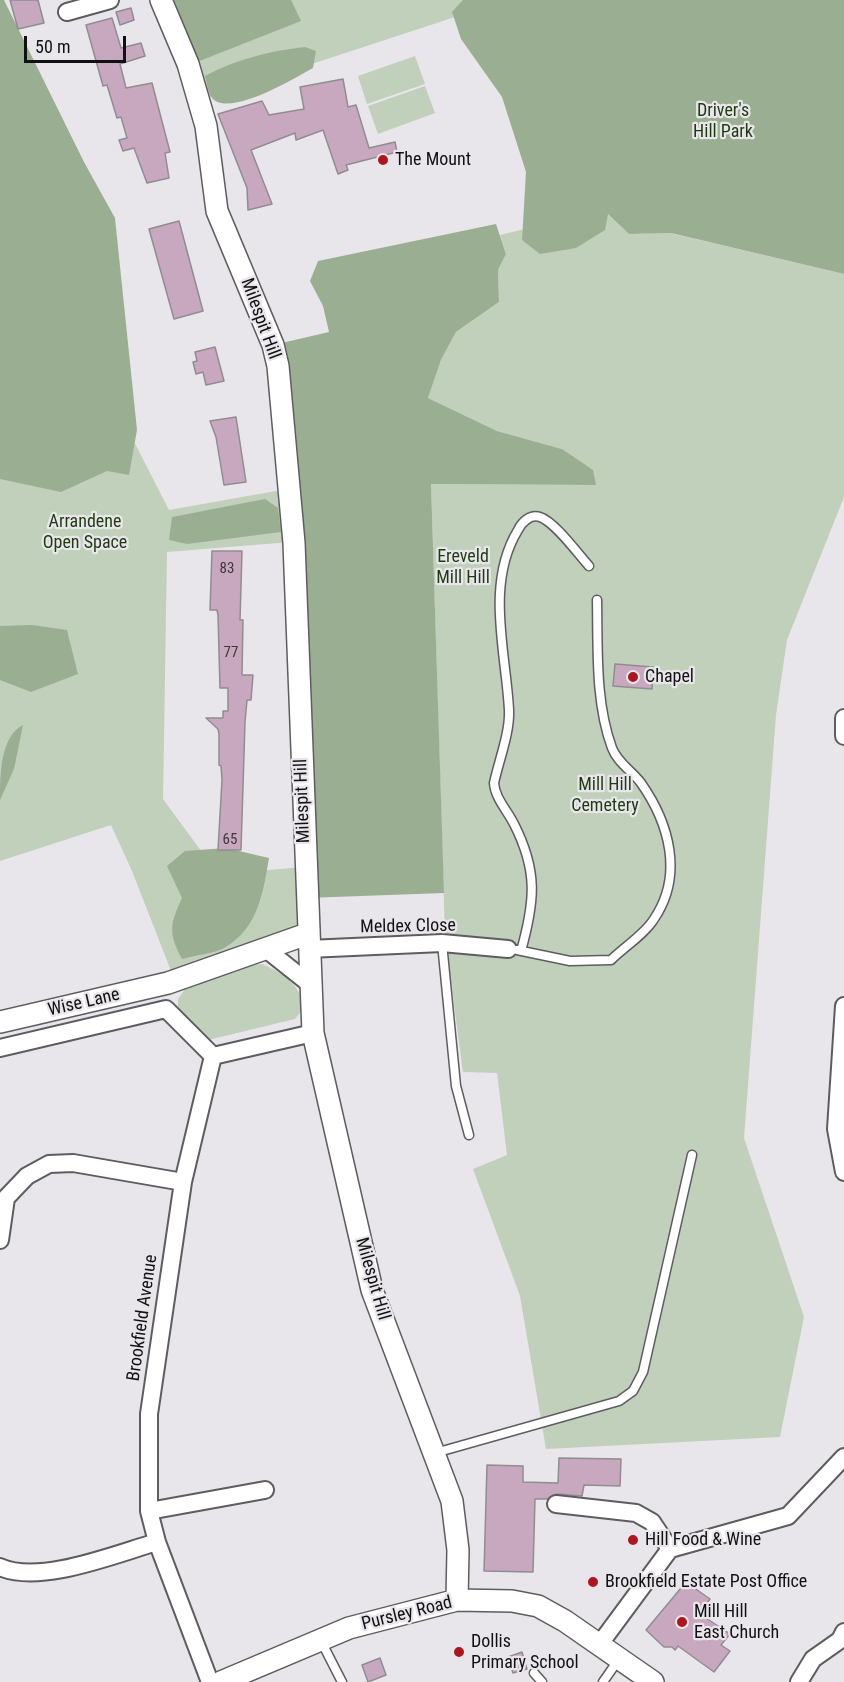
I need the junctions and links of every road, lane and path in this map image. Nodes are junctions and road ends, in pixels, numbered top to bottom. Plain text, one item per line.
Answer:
1 (110, 0) edge
2 (161, 0) edge
3 (67, 12) dead end
4 (589, 566) dead end
5 (597, 600) dead end
6 (844, 718) edge
7 (844, 736) edge
8 (308, 941) junction
9 (442, 943) junction
10 (267, 950) junction
11 (514, 950) junction
12 (168, 983) junction
13 (311, 985) junction
14 (844, 1006) edge
15 (166, 1009) junction
16 (0, 1022) edge
17 (313, 1034) junction
18 (0, 1048) edge
19 (213, 1056) junction
20 (469, 1135) dead end
21 (692, 1155) dead end
22 (844, 1172) edge
23 (183, 1182) junction
24 (0, 1240) edge
25 (434, 1453) junction
26 (844, 1457) edge
27 (265, 1490) dead end
28 (556, 1504) dead end
29 (150, 1511) junction
30 (157, 1542) junction
31 (670, 1549) junction
32 (0, 1567) edge
33 (457, 1600) junction
34 (843, 1638) edge
35 (321, 1641) junction
36 (599, 1645) junction
37 (619, 1658) junction
38 (534, 1673) dead end
39 (210, 1682) edge
40 (221, 1682) edge
41 (342, 1682) edge
42 (542, 1682) edge
43 (603, 1682) edge
44 (653, 1682) edge
45 (799, 1682) edge

1 - 3 street
2 - 8 street, Milespit Hill
4 - 11 lane
5 - 11 lane
6 - 7 street
8 - 9 street, Meldex Close
8 - 10 street, Wise Lane
8 - 13 street, Milespit Hill
9 - 11 street, Meldex Close
9 - 20 lane
10 - 12 street, Wise Lane
10 - 13 street
12 - 15 street
12 - 16 street, Wise Lane
13 - 17 street, Milespit Hill
14 - 22 street
15 - 18 street, Wise Lane
15 - 19 street
17 - 19 street
17 - 25 street, Milespit Hill
19 - 23 street, Brookfield Avenue
21 - 25 lane
23 - 24 street
23 - 29 street, Brookfield Avenue
25 - 33 street, Milespit Hill
26 - 31 street
27 - 29 street
28 - 31 street
29 - 30 street, Brookfield Avenue
30 - 32 street
30 - 39 street, Brookfield Avenue
31 - 36 street
33 - 35 street, Pursley Road
33 - 36 street, Pursley Road
34 - 45 street
35 - 40 street, Pursley Road
35 - 41 lane
36 - 37 street, Pursley Road
37 - 43 lane
37 - 44 street, Pursley Road
38 - 42 lane

